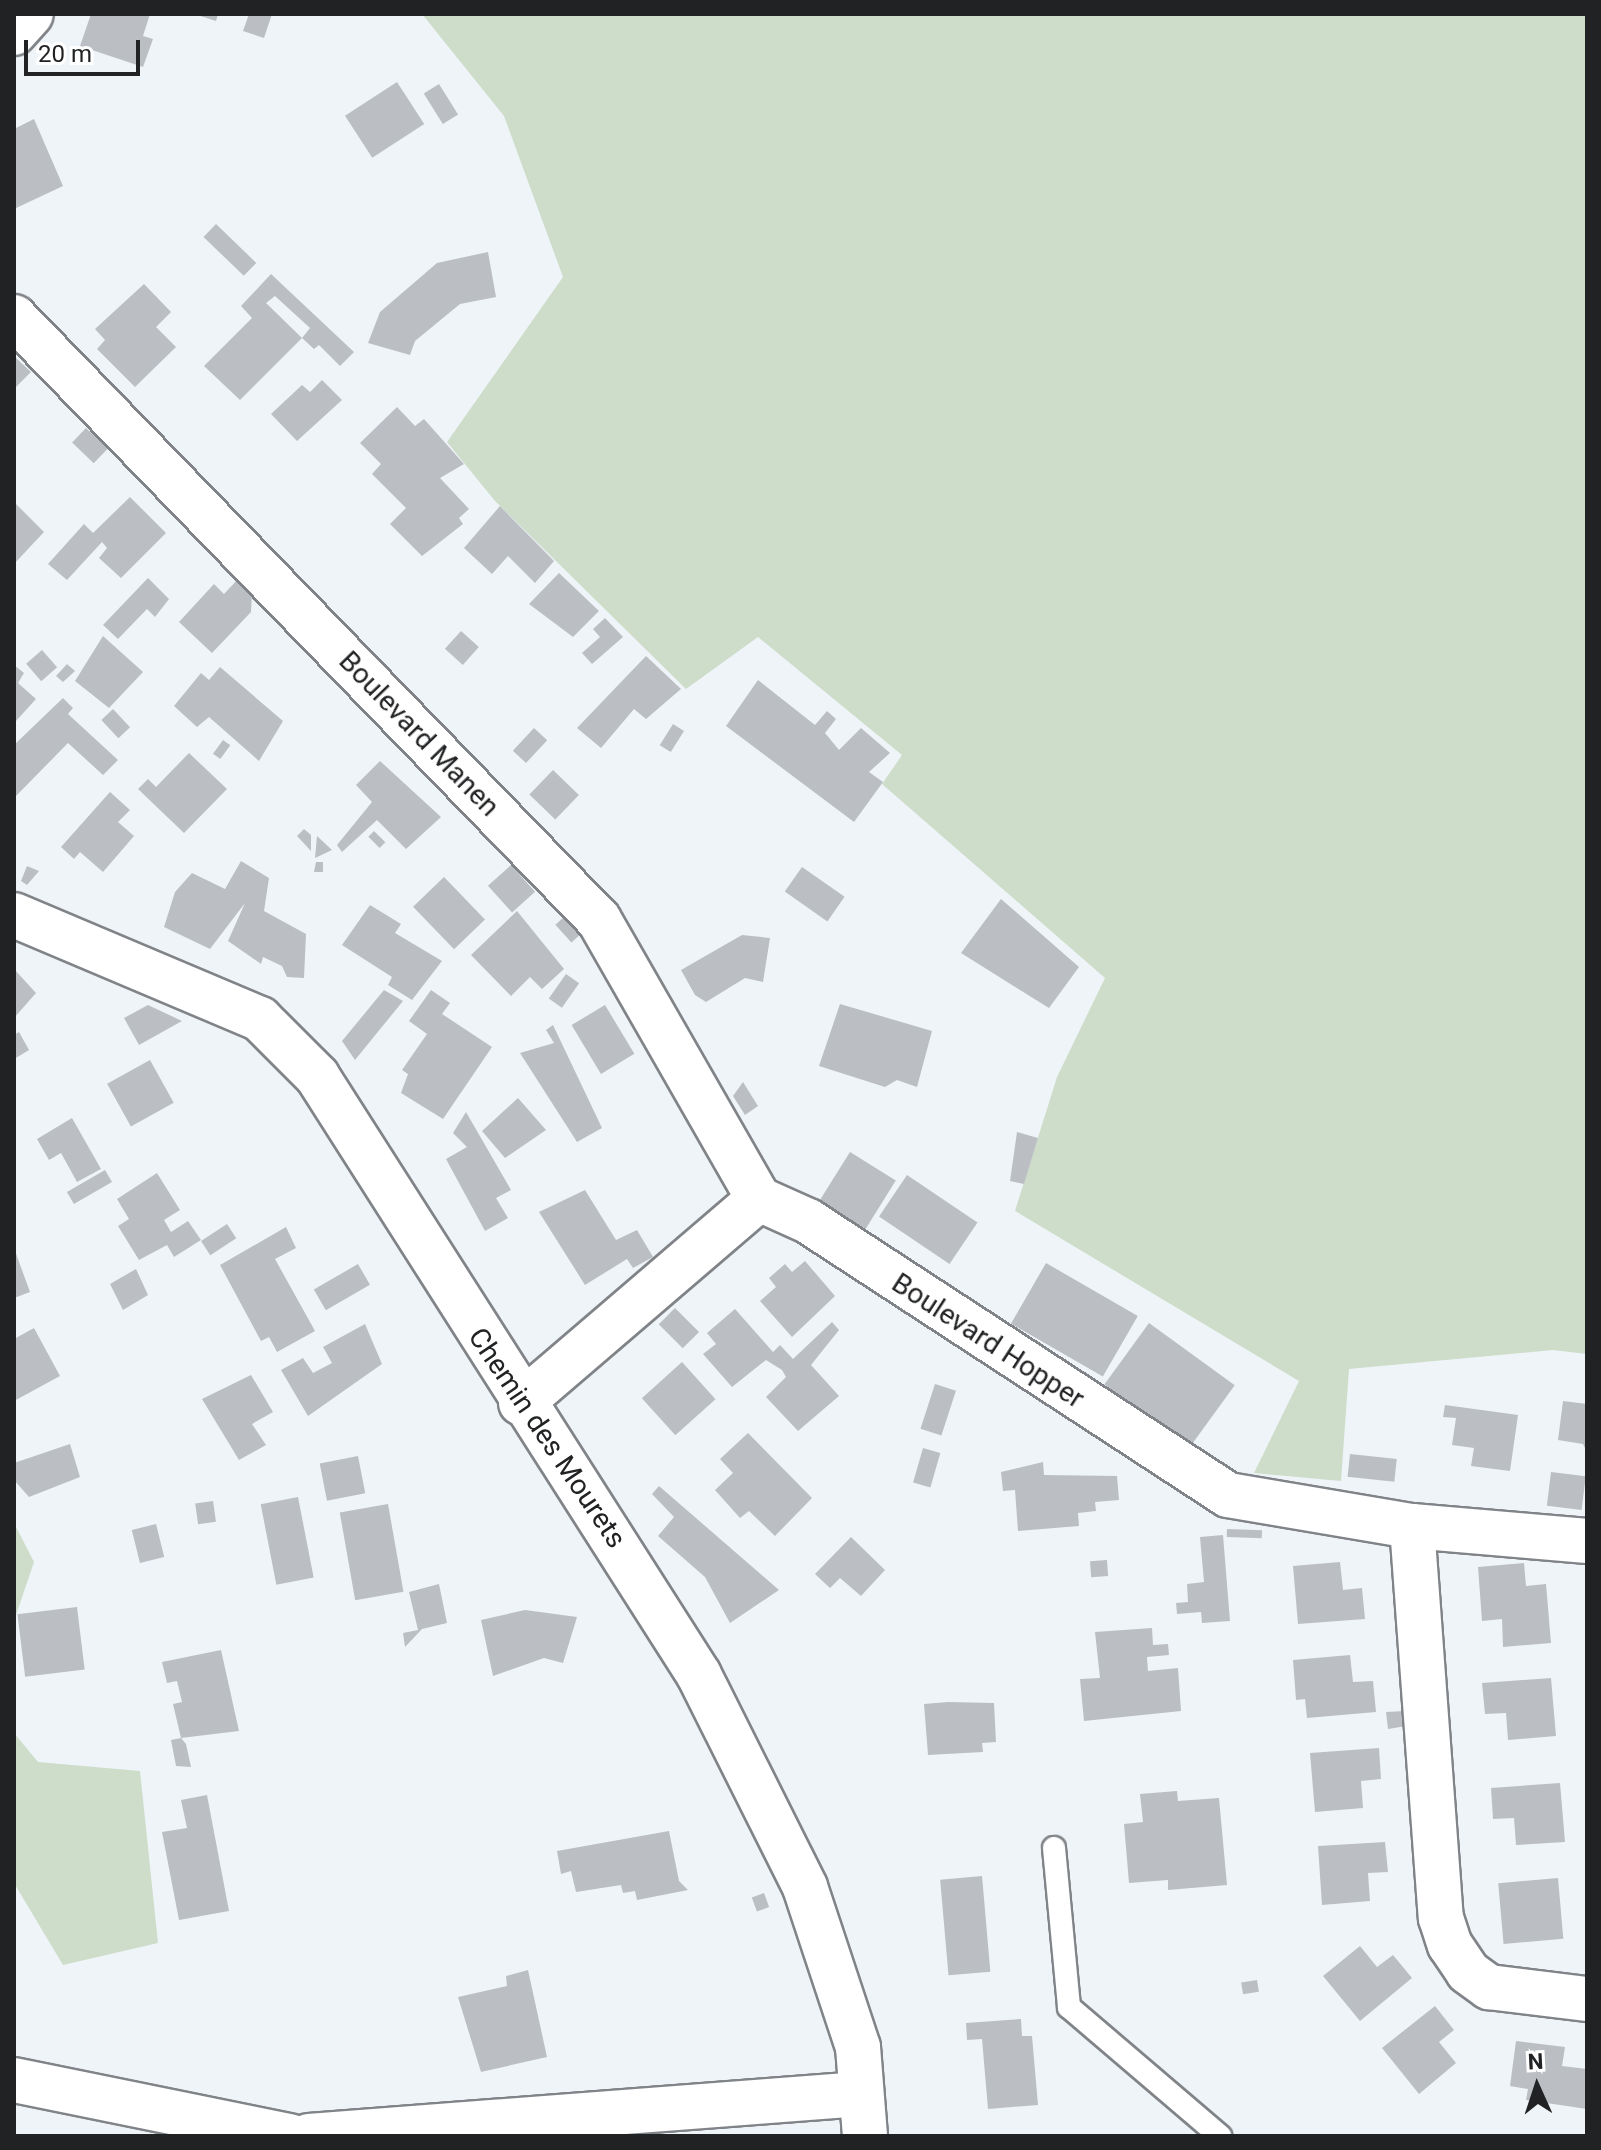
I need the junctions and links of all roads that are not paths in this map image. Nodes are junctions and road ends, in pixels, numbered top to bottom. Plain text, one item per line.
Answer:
1 (31, 14) edge
2 (14, 33) edge
3 (14, 317) edge
4 (14, 915) edge
5 (759, 1199) junction
6 (521, 1403) junction
7 (1412, 1526) junction
8 (1587, 1541) edge
9 (1054, 1848) dead end
10 (1587, 1999) edge
11 (14, 2080) edge
12 (863, 2115) edge
13 (290, 2136) edge
14 (309, 2136) edge
15 (1220, 2136) edge

1 - 2 street
3 - 5 street, Boulevard Manen
4 - 6 street, Chemin des Mourets
5 - 6 street
5 - 7 street, Boulevard Hopper
6 - 12 street, Chemin des Mourets
7 - 8 street, Boulevard Hopper
7 - 10 street
9 - 15 lane
11 - 13 street
12 - 14 street

